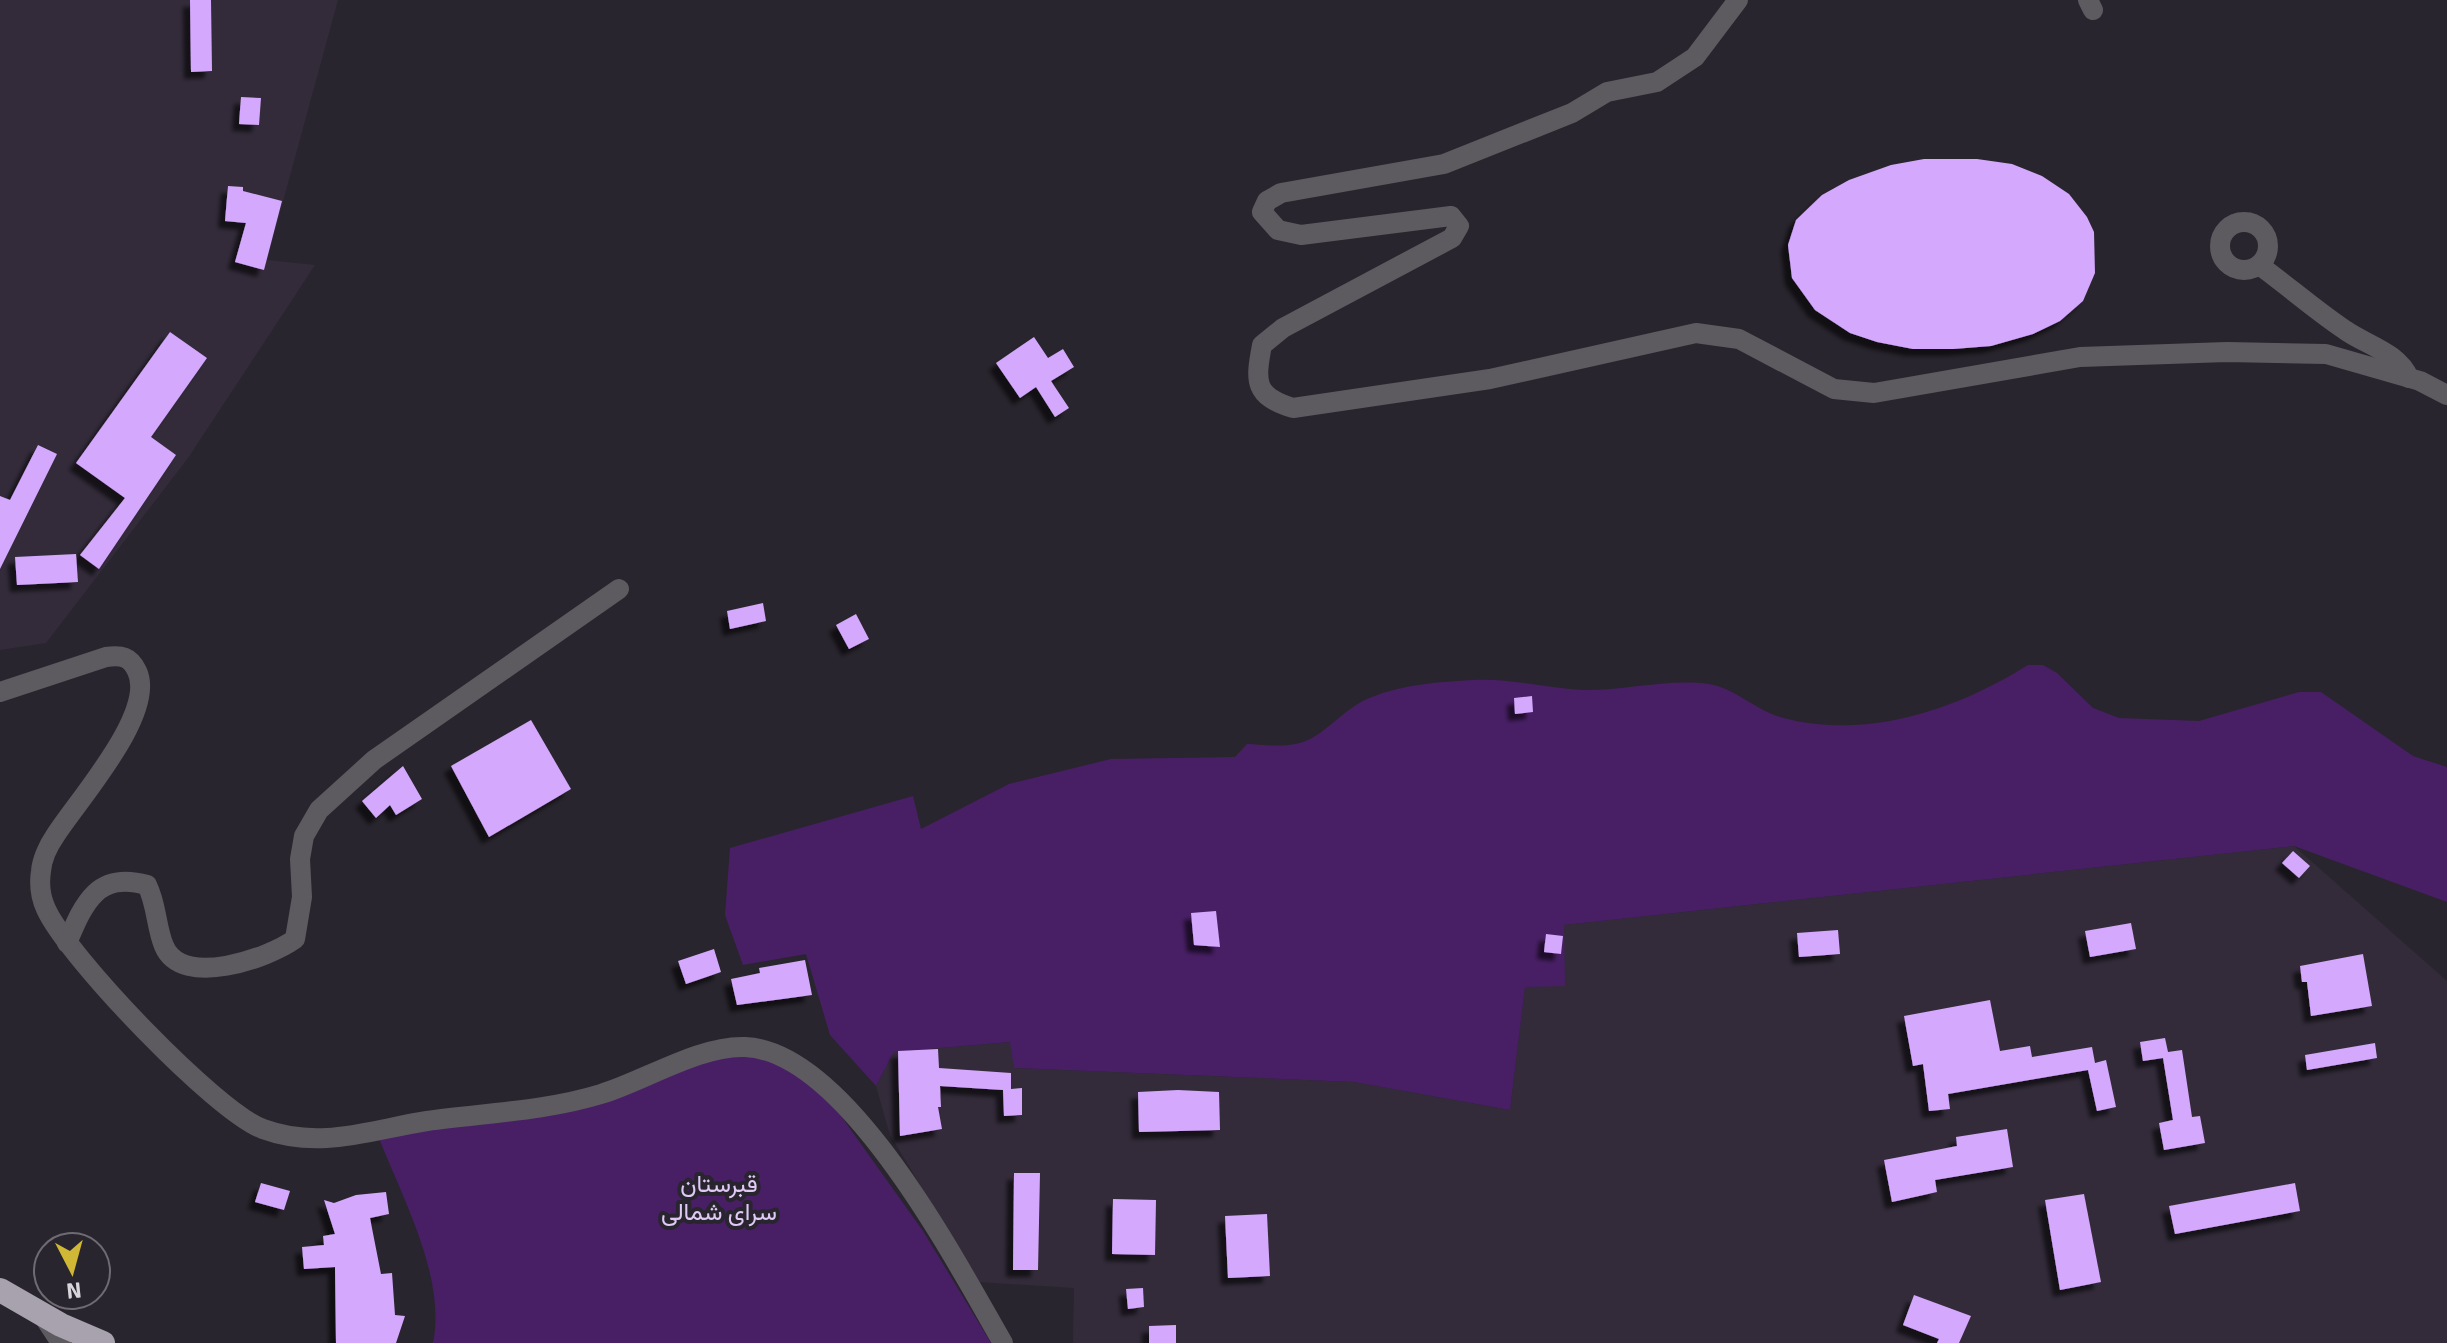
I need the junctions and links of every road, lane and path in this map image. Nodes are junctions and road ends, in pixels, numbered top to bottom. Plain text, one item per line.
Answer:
1 (1738, 0) edge
2 (2259, 265) dead end
3 (2409, 378) junction
4 (2447, 395) edge
5 (619, 589) dead end
6 (0, 692) edge
7 (67, 943) junction
8 (0, 1290) edge
9 (42, 1314) junction
10 (61, 1343) edge
11 (103, 1343) edge
12 (1003, 1343) edge

1 - 3 street
2 - 3 street
3 - 4 street
5 - 7 street
6 - 7 street
7 - 12 street
8 - 9 highway
9 - 10 street
9 - 11 highway

